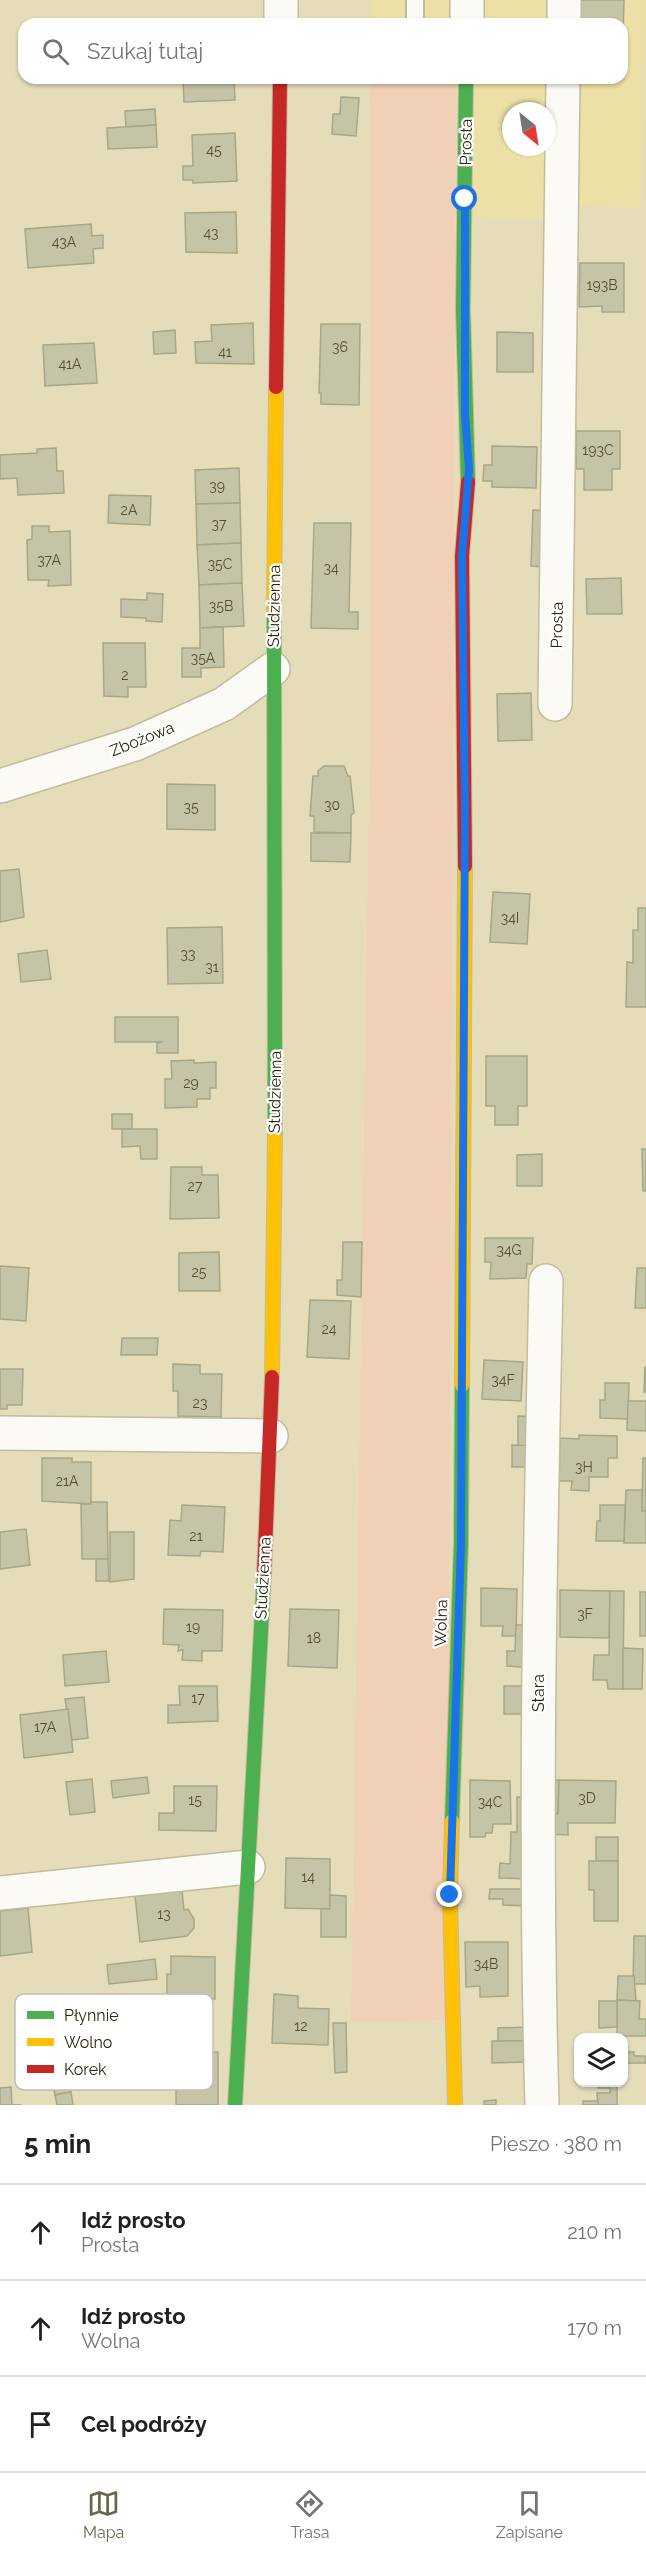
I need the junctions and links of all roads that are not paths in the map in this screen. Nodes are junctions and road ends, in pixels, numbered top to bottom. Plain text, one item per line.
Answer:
1 (281, 0) edge
2 (415, 0) edge
3 (467, 0) edge
4 (564, 0) edge
5 (281, 18) edge
6 (414, 18) edge
7 (467, 18) edge
8 (564, 18) edge
9 (280, 84) edge
10 (466, 84) edge
11 (563, 84) edge
12 (273, 669) junction
13 (555, 704) dead end
14 (0, 786) edge
15 (464, 1142) joint
16 (546, 1281) dead end
17 (0, 1433) edge
18 (271, 1436) junction
19 (248, 1867) junction
20 (0, 1893) edge
21 (235, 2105) edge
22 (455, 2105) edge
23 (542, 2105) edge

1 - 5 street
2 - 6 lane
3 - 7 street
4 - 8 street
9 - 12 street, Studzienna
10 - 15 street, Prosta
11 - 13 street, Prosta
12 - 14 street, Zbożowa
12 - 18 street, Studzienna
15 - 22 street, Wolna
16 - 23 street, Stara
17 - 18 street
18 - 19 street, Studzienna
19 - 20 street
19 - 21 street, Studzienna

